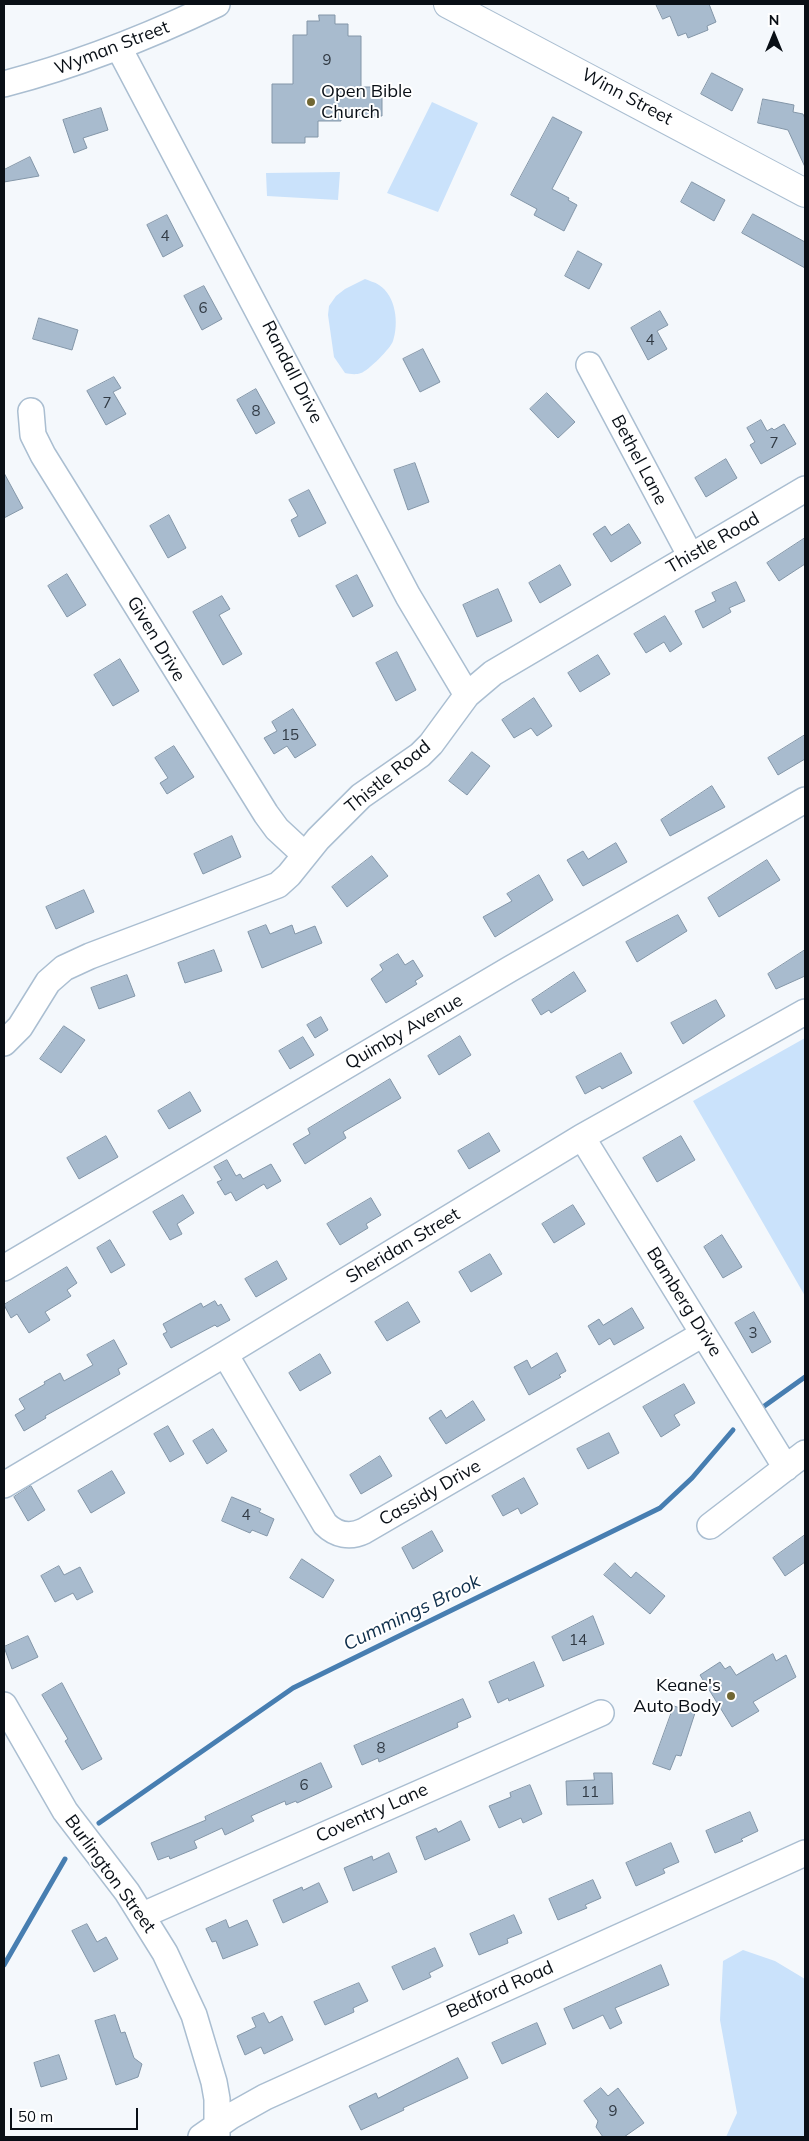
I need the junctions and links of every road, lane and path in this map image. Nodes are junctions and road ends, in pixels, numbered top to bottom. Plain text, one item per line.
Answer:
1 (217, 4) edge
2 (448, 4) edge
3 (119, 48) junction
4 (4, 84) edge
5 (805, 193) edge
6 (589, 365) dead end
7 (31, 411) dead end
8 (805, 489) edge
9 (690, 555) junction
10 (468, 695) junction
11 (805, 800) edge
12 (304, 854) junction
13 (805, 1012) edge
14 (4, 1043) edge
15 (582, 1137) junction
16 (4, 1268) edge
17 (703, 1334) junction
18 (225, 1354) junction
19 (805, 1454) edge
20 (786, 1468) junction
21 (4, 1485) edge
22 (710, 1526) dead end
23 (4, 1705) edge
24 (601, 1713) dead end
25 (805, 1853) edge
26 (143, 1915) junction
27 (212, 2134) edge

1 - 3 street, Wyman Street
2 - 5 main road, Winn Street
3 - 4 street, Wyman Street
3 - 10 street, Randall Drive
6 - 9 street, Bethel Lane
7 - 12 street, Given Drive
8 - 9 street, Thistle Road
9 - 10 street, Thistle Road
10 - 12 street, Thistle Road
11 - 16 street, Quimby Avenue
12 - 14 street, Thistle Road
13 - 15 street, Sheridan Street
15 - 17 street, Bamberg Drive
15 - 18 street, Sheridan Street
17 - 18 street, Cassidy Drive
17 - 20 street, Bamberg Drive
18 - 21 street, Sheridan Street
19 - 20 street
20 - 22 street
23 - 26 street, Burlington Street
24 - 26 street, Coventry Lane
25 - 27 street, Bedford Road
26 - 27 street, Burlington Street

